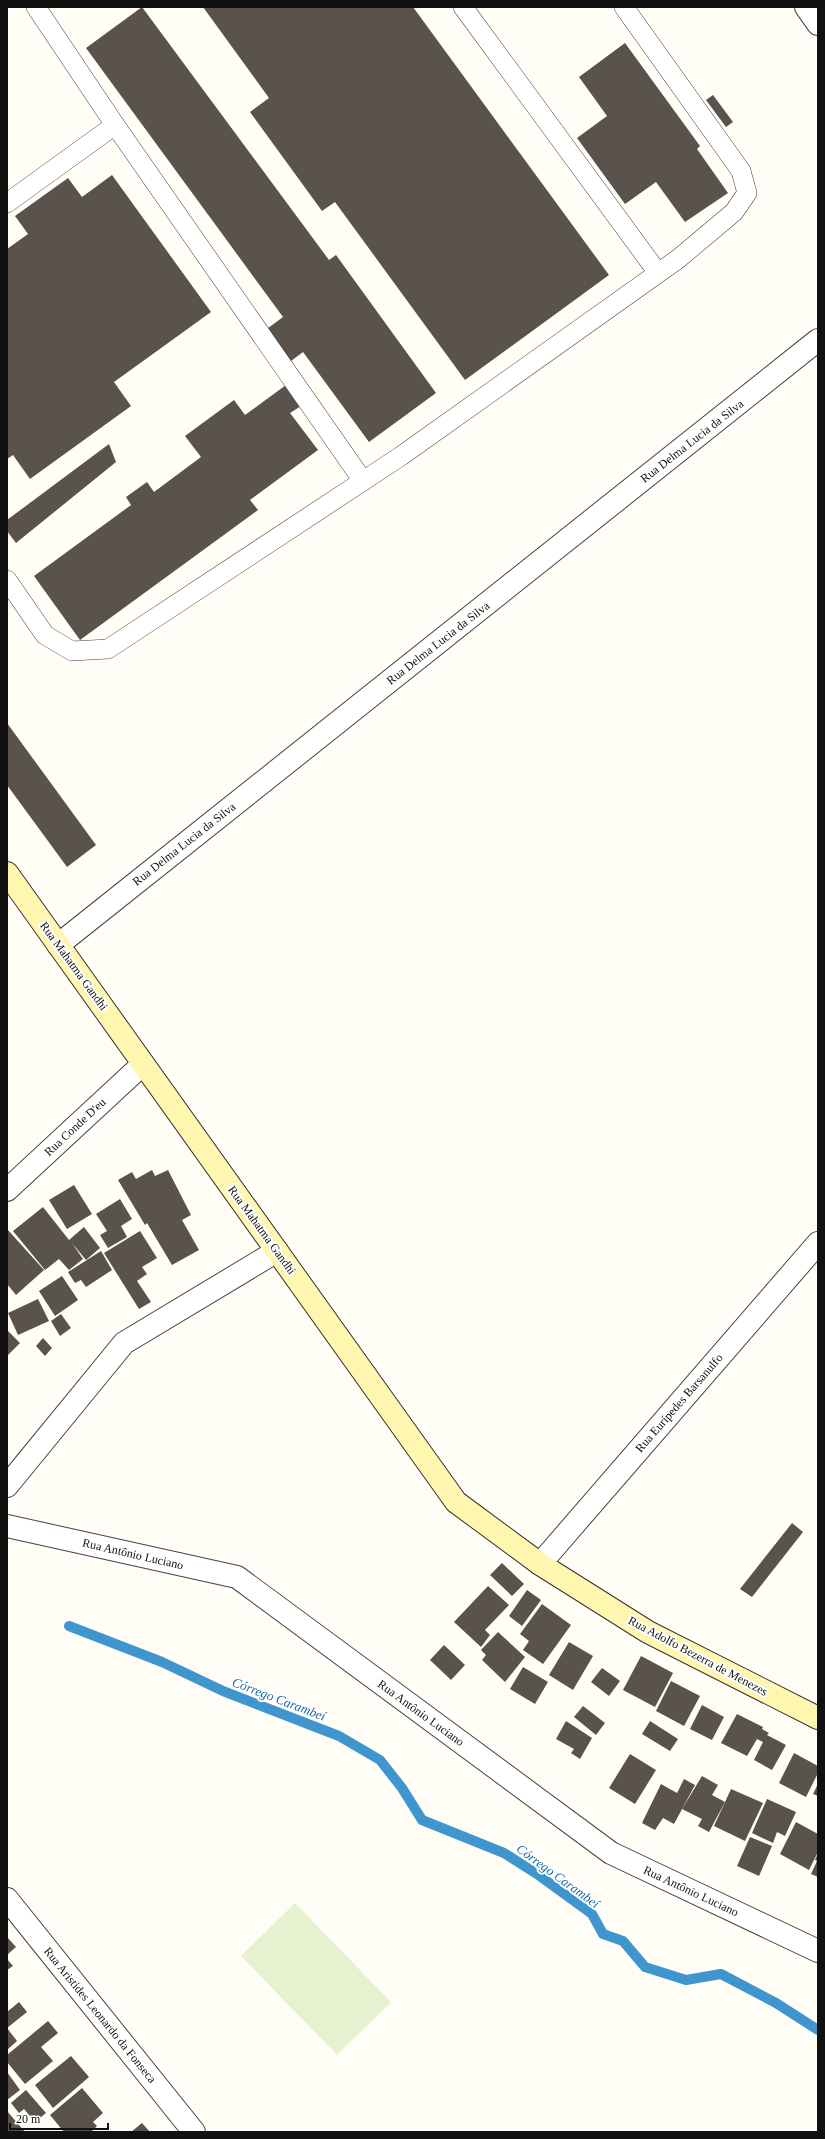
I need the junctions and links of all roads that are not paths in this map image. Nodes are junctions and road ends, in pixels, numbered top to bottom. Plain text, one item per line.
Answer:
1 (36, 7) edge
2 (463, 7) edge
3 (624, 7) edge
4 (806, 7) edge
5 (818, 24) edge
6 (115, 125) junction
7 (7, 203) edge
8 (658, 273) junction
9 (818, 340) edge
10 (363, 481) junction
11 (7, 580) edge
12 (7, 873) edge
13 (58, 945) junction
14 (144, 1064) junction
15 (7, 1190) edge
16 (818, 1242) edge
17 (277, 1251) junction
18 (7, 1486) edge
19 (7, 1526) edge
20 (540, 1564) junction
21 (818, 1718) edge
22 (7, 1899) edge
23 (818, 1951) edge
24 (194, 2132) edge

1 - 6 lane
2 - 8 lane
3 - 8 lane
4 - 5 street
6 - 7 lane
6 - 10 lane
8 - 10 lane
9 - 13 street, Rua Delma Lucia da Silva
10 - 11 lane
12 - 13 street, Rua Mahatma Gandhi
13 - 14 street, Rua Mahatma Gandhi
14 - 15 street, Rua Conde D'eu
14 - 17 street, Rua Mahatma Gandhi
16 - 20 street, Rua Eurípedes Barsanulfo
17 - 18 street
17 - 20 street, Rua Mahatma Gandhi
19 - 23 street, Rua Antônio Luciano
20 - 21 street, Rua Adolfo Bezerra de Menezes
22 - 24 street, Rua Aristides Leonardo da Fonseca

